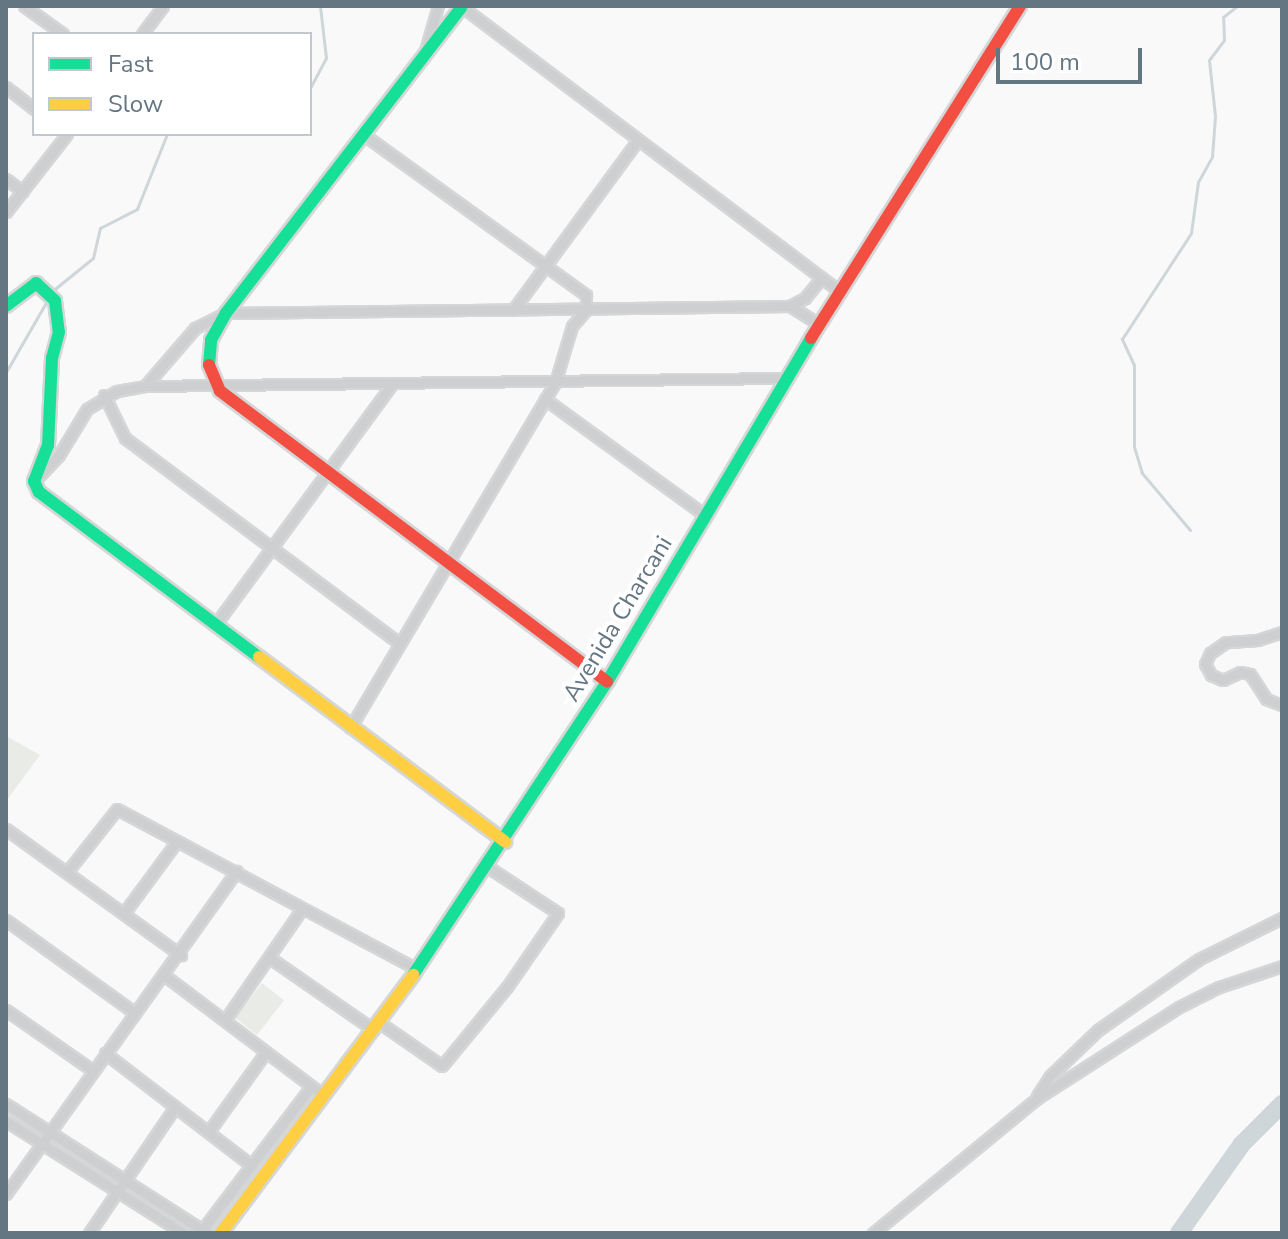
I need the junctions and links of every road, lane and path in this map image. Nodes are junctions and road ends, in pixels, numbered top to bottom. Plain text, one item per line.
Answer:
1 (24, 6) edge
2 (148, 6) edge
3 (438, 6) edge
4 (461, 6) edge
5 (1020, 6) edge
6 (160, 9) edge
7 (60, 32) edge
8 (143, 32) edge
9 (424, 55) junction
10 (6, 87) edge
11 (32, 107) edge
12 (363, 134) junction
13 (65, 136) edge
14 (638, 140) junction
15 (6, 179) edge
16 (23, 192) junction
17 (6, 212) edge
18 (543, 267) junction
19 (821, 278) junction
20 (840, 292) junction
21 (6, 306) edge
22 (790, 306) junction
23 (513, 310) junction
24 (586, 310) junction
25 (226, 313) junction
26 (819, 324) junction
27 (785, 378) junction
28 (555, 383) junction
29 (214, 384) junction
30 (391, 385) junction
31 (145, 386) junction
32 (104, 395) junction
33 (545, 399) junction
34 (328, 471) junction
35 (34, 481) junction
36 (706, 516) junction
37 (271, 548) junction
38 (446, 561) junction
39 (215, 625) junction
40 (1282, 632) edge
41 (399, 643) junction
42 (607, 682) junction
43 (1282, 705) edge
44 (350, 728) junction
45 (6, 829) edge
46 (177, 841) junction
47 (505, 842) junction
48 (488, 867) junction
49 (236, 871) junction
50 (67, 872) junction
51 (302, 909) junction
52 (124, 913) junction
53 (1282, 918) edge
54 (6, 920) edge
55 (181, 955) junction
56 (270, 958) junction
57 (1282, 966) edge
58 (417, 969) junction
59 (164, 975) junction
60 (6, 1010) edge
61 (135, 1013) junction
62 (225, 1020) junction
63 (377, 1026) junction
64 (105, 1053) junction
65 (265, 1053) junction
66 (92, 1070) junction
67 (311, 1087) junction
68 (323, 1095) junction
69 (1036, 1099) junction
70 (175, 1107) junction
71 (7, 1108) edge
72 (6, 1121) edge
73 (209, 1131) junction
74 (47, 1132) junction
75 (40, 1143) junction
76 (252, 1166) junction
77 (125, 1181) junction
78 (117, 1192) junction
79 (6, 1194) edge
80 (203, 1232) edge
81 (89, 1233) edge
82 (183, 1233) edge
83 (221, 1233) edge
84 (873, 1233) edge

1 - 7 street
2 - 6 street
3 - 9 street
4 - 9 street
4 - 14 street
5 - 20 street, Avenida Charcani
6 - 8 street
9 - 12 street
10 - 11 street
12 - 18 street
12 - 25 street
13 - 16 street
14 - 18 street
14 - 19 street
15 - 16 street
16 - 17 street
18 - 23 street
18 - 24 street
19 - 20 street
19 - 22 street
20 - 26 street, Avenida Charcani
21 - 35 street
22 - 24 street
22 - 26 street
23 - 24 street
23 - 25 street
24 - 28 street
25 - 29 street
25 - 31 street
26 - 27 street, Avenida Charcani
27 - 28 street
27 - 36 street, Avenida Charcani
28 - 30 street
28 - 33 street
29 - 30 street
29 - 31 street
29 - 34 street
30 - 34 street
31 - 32 street
32 - 35 street
32 - 37 street
33 - 36 street
33 - 38 street
34 - 37 street
34 - 38 street
35 - 39 street
36 - 42 street, Avenida Charcani
37 - 39 street
37 - 41 street
38 - 41 street
38 - 42 street
39 - 44 street
40 - 43 street
41 - 44 street
42 - 47 street, Avenida Charcani
44 - 47 street
45 - 50 street
46 - 49 street
46 - 50 street
46 - 52 street
47 - 48 street, Avenida Charcani
48 - 58 street, Avenida Charcani
48 - 63 street
49 - 51 street
49 - 55 street
50 - 52 street
51 - 56 street
51 - 58 street
52 - 55 street
53 - 69 street
54 - 61 street
55 - 59 street
56 - 62 street
56 - 63 street
57 - 69 street
58 - 63 street, Avenida Charcani
59 - 61 street
59 - 62 street
60 - 66 street
61 - 64 street
62 - 65 street
63 - 68 street, Avenida Charcani
64 - 66 street
64 - 70 street
65 - 67 street
65 - 73 street
66 - 74 street
67 - 68 street
67 - 76 street
68 - 83 street, Avenida Charcani
69 - 84 street
70 - 73 street
70 - 77 street
71 - 74 street
72 - 75 street
73 - 76 street
74 - 75 street
74 - 77 street
75 - 78 street
75 - 79 street
76 - 80 street
77 - 78 street
77 - 80 street
78 - 81 street
78 - 82 street

